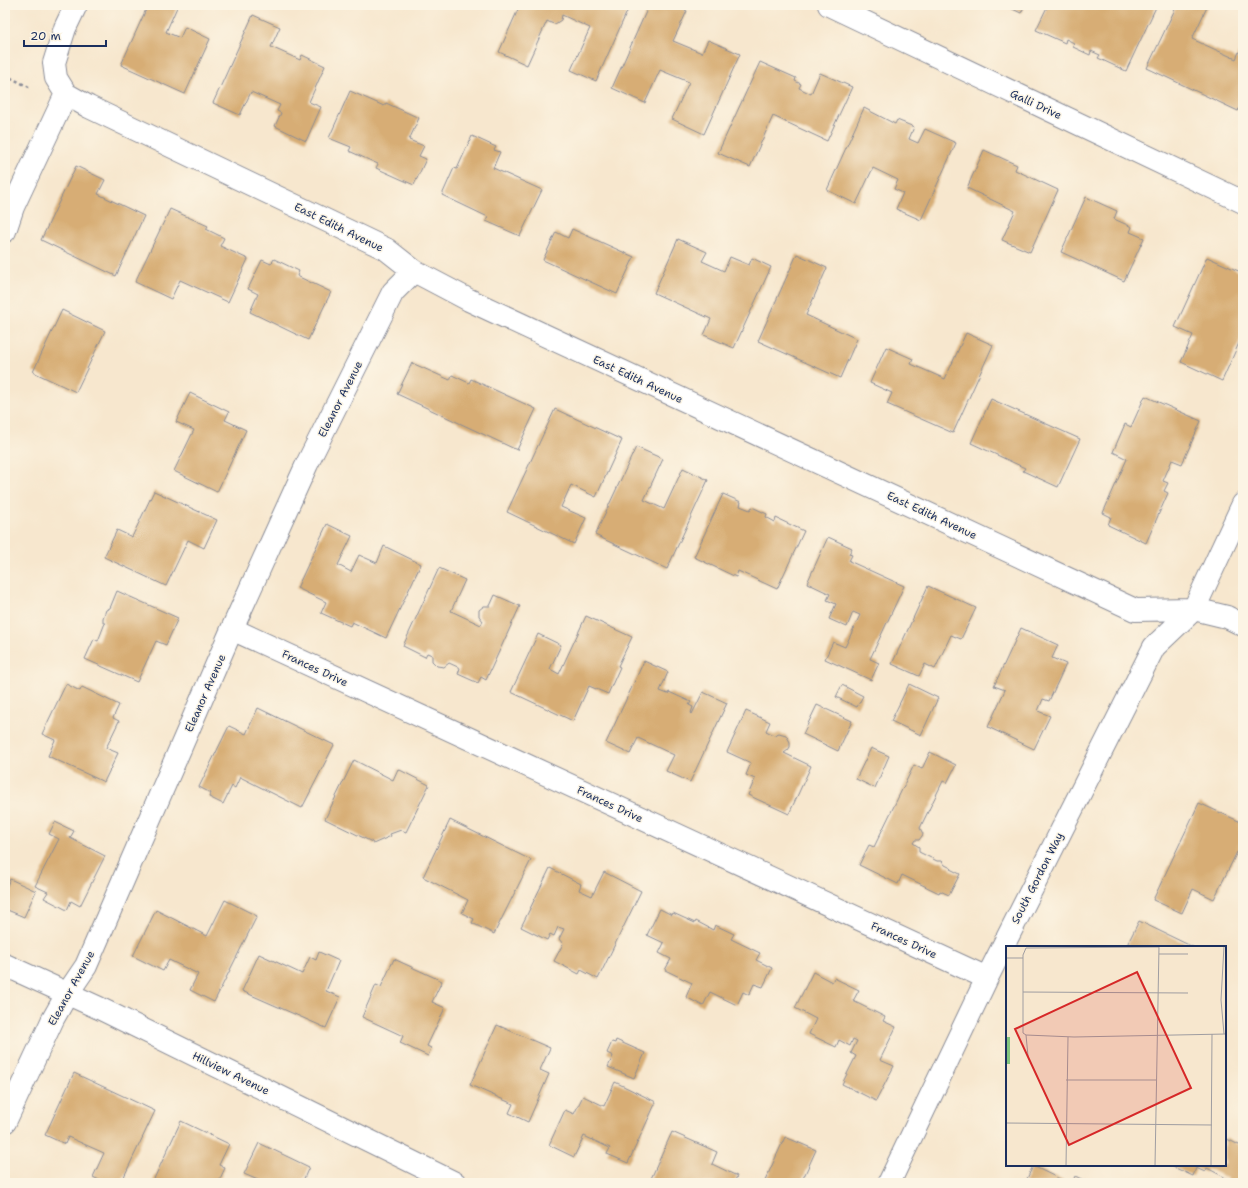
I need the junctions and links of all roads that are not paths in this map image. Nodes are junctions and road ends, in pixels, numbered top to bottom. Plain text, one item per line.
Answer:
1 (76, 5) edge
2 (829, 5) edge
3 (61, 86) junction
4 (1243, 202) edge
5 (5, 231) edge
6 (414, 271) junction
7 (1243, 504) edge
8 (1194, 609) junction
9 (1243, 625) edge
10 (232, 629) junction
11 (5, 965) edge
12 (987, 978) junction
13 (67, 994) junction
14 (5, 1122) edge
15 (455, 1183) edge
16 (889, 1183) edge

1 - 3 street
2 - 4 street, Galli Drive
3 - 5 street
3 - 6 street, East Edith Avenue
6 - 8 street, East Edith Avenue
6 - 10 street, Eleanor Avenue
7 - 8 street
8 - 9 street, East Edith Avenue
8 - 12 street, South Gordon Way
10 - 12 street, Frances Drive
10 - 13 street, Eleanor Avenue
11 - 13 street, Hillview Avenue
12 - 16 street, South Gordon Way
13 - 14 street, Eleanor Avenue
13 - 15 street, Hillview Avenue

